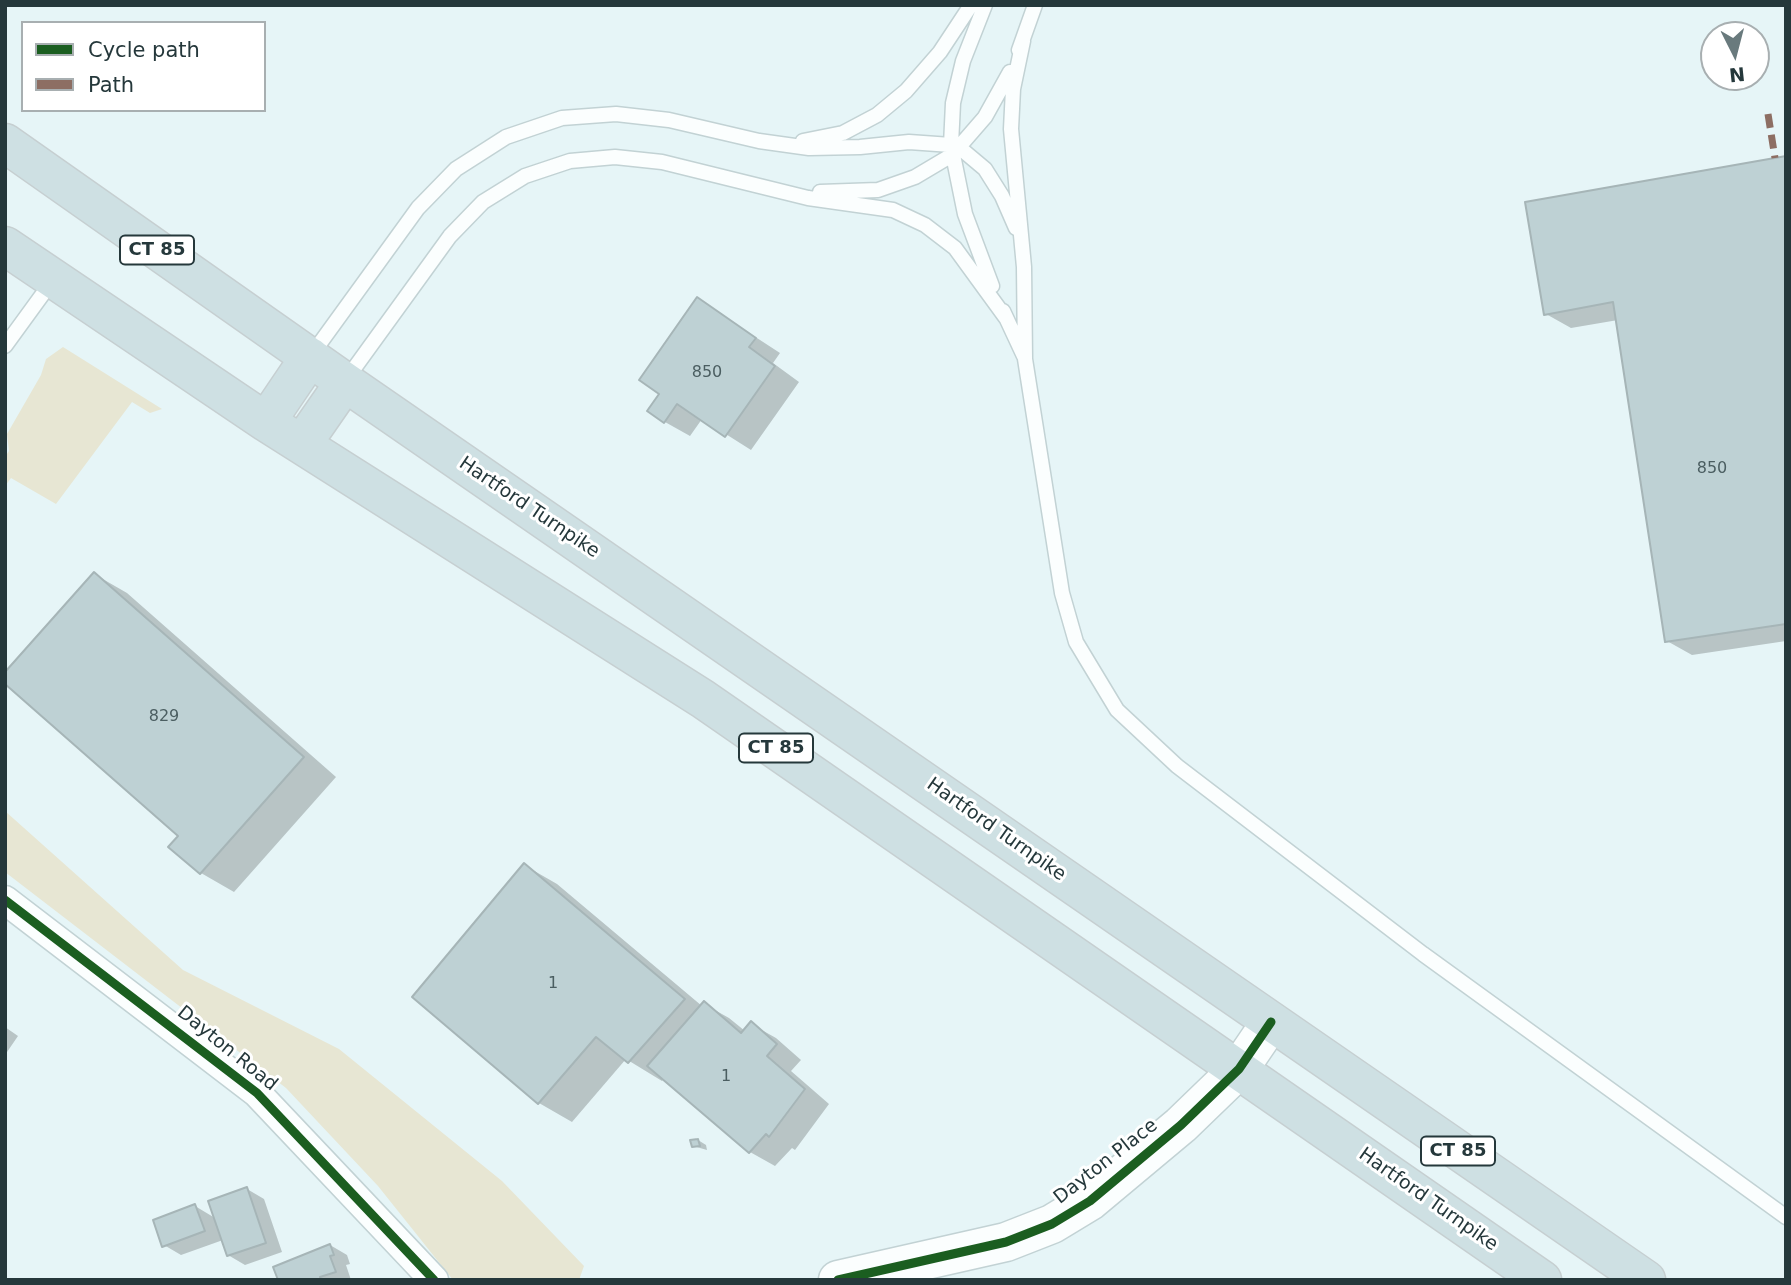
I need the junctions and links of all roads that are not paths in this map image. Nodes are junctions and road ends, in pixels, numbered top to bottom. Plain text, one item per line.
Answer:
1 (971, 5) edge
2 (985, 5) edge
3 (1035, 5) edge
4 (1023, 41) junction
5 (760, 141) junction
6 (5, 142) edge
7 (954, 150) junction
8 (750, 185) junction
9 (5, 246) edge
10 (1024, 267) junction
11 (54, 279) junction
12 (1006, 318) junction
13 (6, 348) edge
14 (310, 358) junction
15 (1025, 359) junction
16 (345, 382) junction
17 (266, 422) junction
18 (302, 444) junction
19 (5, 900) edge
20 (1270, 1022) junction
21 (1239, 1069) junction
22 (1786, 1217) edge
23 (434, 1280) edge
24 (838, 1280) edge
25 (1542, 1280) edge
26 (1646, 1280) edge

1 - 5 lane
2 - 7 lane
3 - 4 lane
4 - 7 lane
4 - 10 lane
5 - 7 lane
5 - 14 lane
6 - 14 highway, Hartford Turnpike / CT 85
7 - 8 lane
7 - 10 lane
7 - 12 lane
8 - 12 lane
8 - 16 lane
9 - 11 highway, Hartford Turnpike / CT 85
10 - 15 lane
11 - 13 lane
11 - 17 highway, Hartford Turnpike / CT 85
12 - 15 lane
14 - 16 highway, Hartford Turnpike / CT 85
14 - 17 highway
15 - 22 lane
16 - 18 highway
16 - 20 highway, Hartford Turnpike / CT 85
17 - 18 highway, Hartford Turnpike / CT 85
18 - 21 highway, Hartford Turnpike / CT 85
19 - 23 street, Dayton Road
20 - 21 street, Dayton Place
20 - 26 highway, Hartford Turnpike / CT 85
21 - 24 street, Dayton Place
21 - 25 highway, Hartford Turnpike / CT 85

